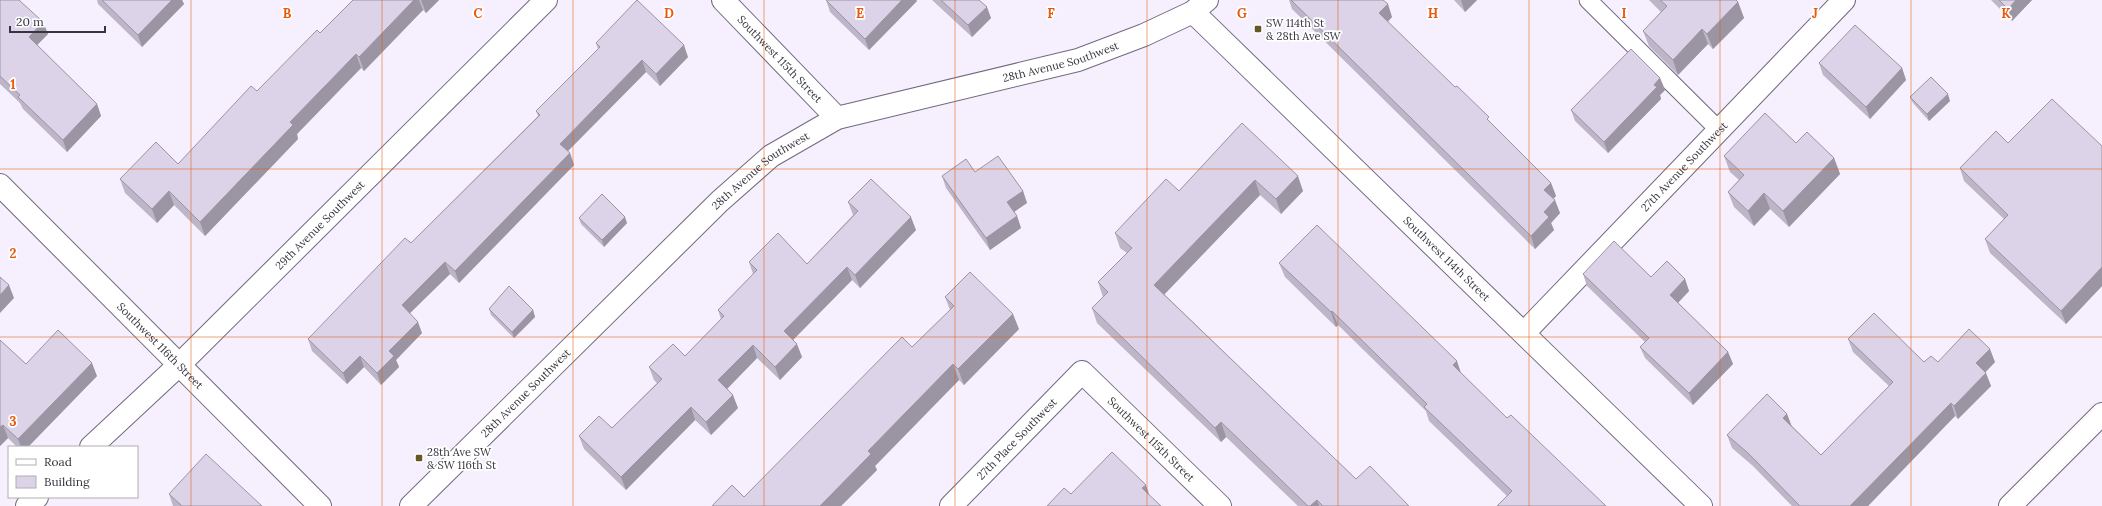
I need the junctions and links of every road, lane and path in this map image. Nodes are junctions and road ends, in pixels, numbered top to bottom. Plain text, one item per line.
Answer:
1 (546, 0) edge
2 (723, 0) edge
3 (1588, 0) edge
4 (1844, 0) edge
5 (1200, 6) edge
6 (837, 118) junction
7 (1719, 130) junction
8 (0, 185) edge
9 (1524, 333) junction
10 (179, 365) junction
11 (1082, 372) joint
12 (2102, 414) edge
13 (92, 446) edge
14 (36, 498) edge
15 (27, 506) edge
16 (320, 506) edge
17 (411, 506) edge
18 (951, 506) edge
19 (1220, 506) edge
20 (1701, 506) edge
21 (2010, 506) edge

1 - 10 street, 29th Avenue Southwest
2 - 6 street, Southwest 115th Street
3 - 7 lane
4 - 7 street, 27th Avenue Southwest
5 - 6 street, 28th Avenue Southwest
5 - 9 street, Southwest 114th Street
6 - 17 street, 28th Avenue Southwest
7 - 9 street, 27th Avenue Southwest
8 - 10 street, Southwest 116th Street
9 - 20 street, Southwest 114th Street
10 - 13 street, 29th Avenue Southwest
10 - 16 street, Southwest 116th Street
11 - 18 street, 27th Place Southwest
11 - 19 street, Southwest 115th Street
12 - 21 street
14 - 15 street

